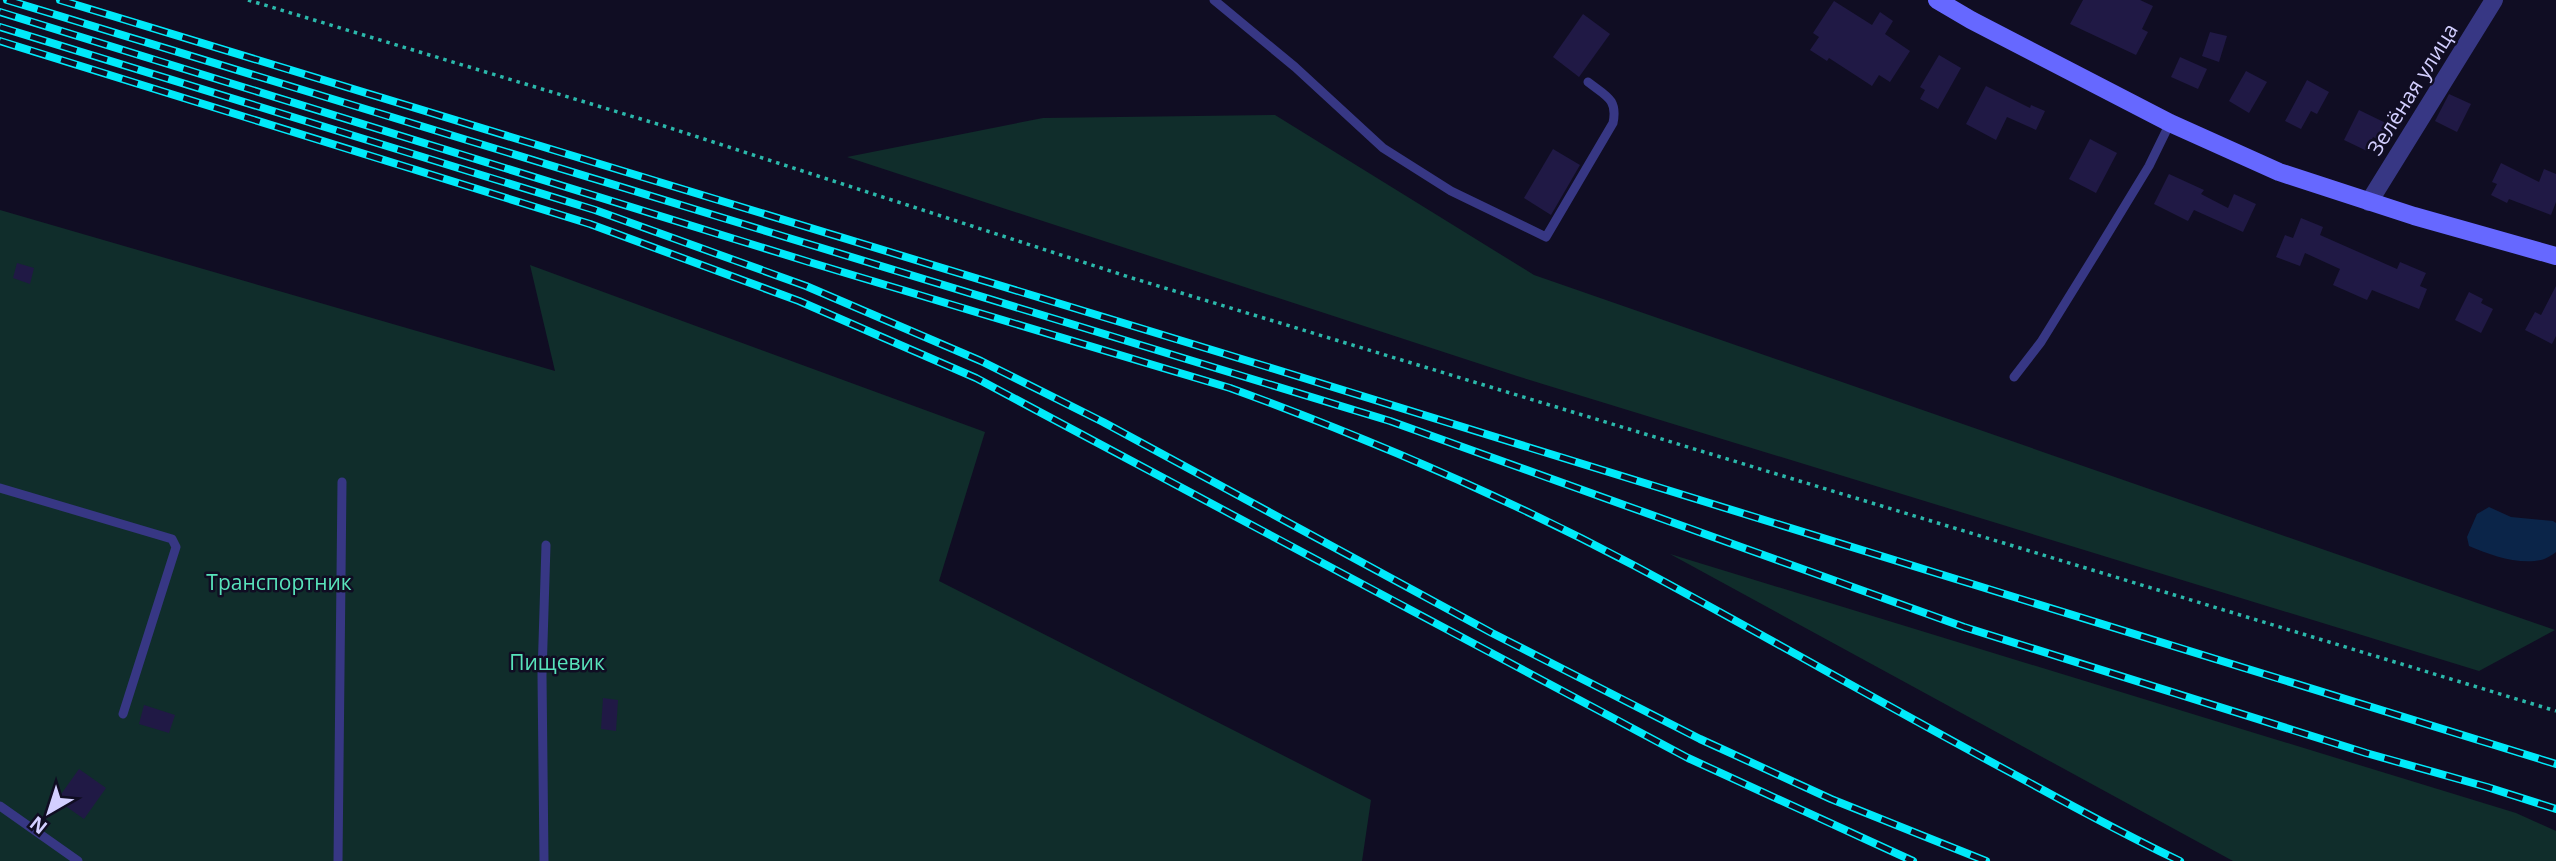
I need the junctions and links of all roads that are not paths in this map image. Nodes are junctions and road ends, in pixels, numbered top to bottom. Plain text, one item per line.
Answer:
1 (1214, 0) edge
2 (1937, 0) edge
3 (2494, 0) edge
4 (1588, 82) dead end
5 (2171, 123) junction
6 (2369, 202) junction
7 (2556, 256) edge
8 (2014, 377) dead end
9 (342, 482) dead end
10 (0, 488) edge
11 (546, 545) dead end
12 (123, 714) dead end
13 (0, 806) edge
14 (78, 861) edge
15 (338, 861) edge
16 (544, 861) edge

1 - 4 lane
2 - 5 street
3 - 6 street, Зелёная улица
5 - 6 street
5 - 8 lane
6 - 7 street
9 - 15 lane
10 - 12 lane
11 - 16 lane
13 - 14 lane

